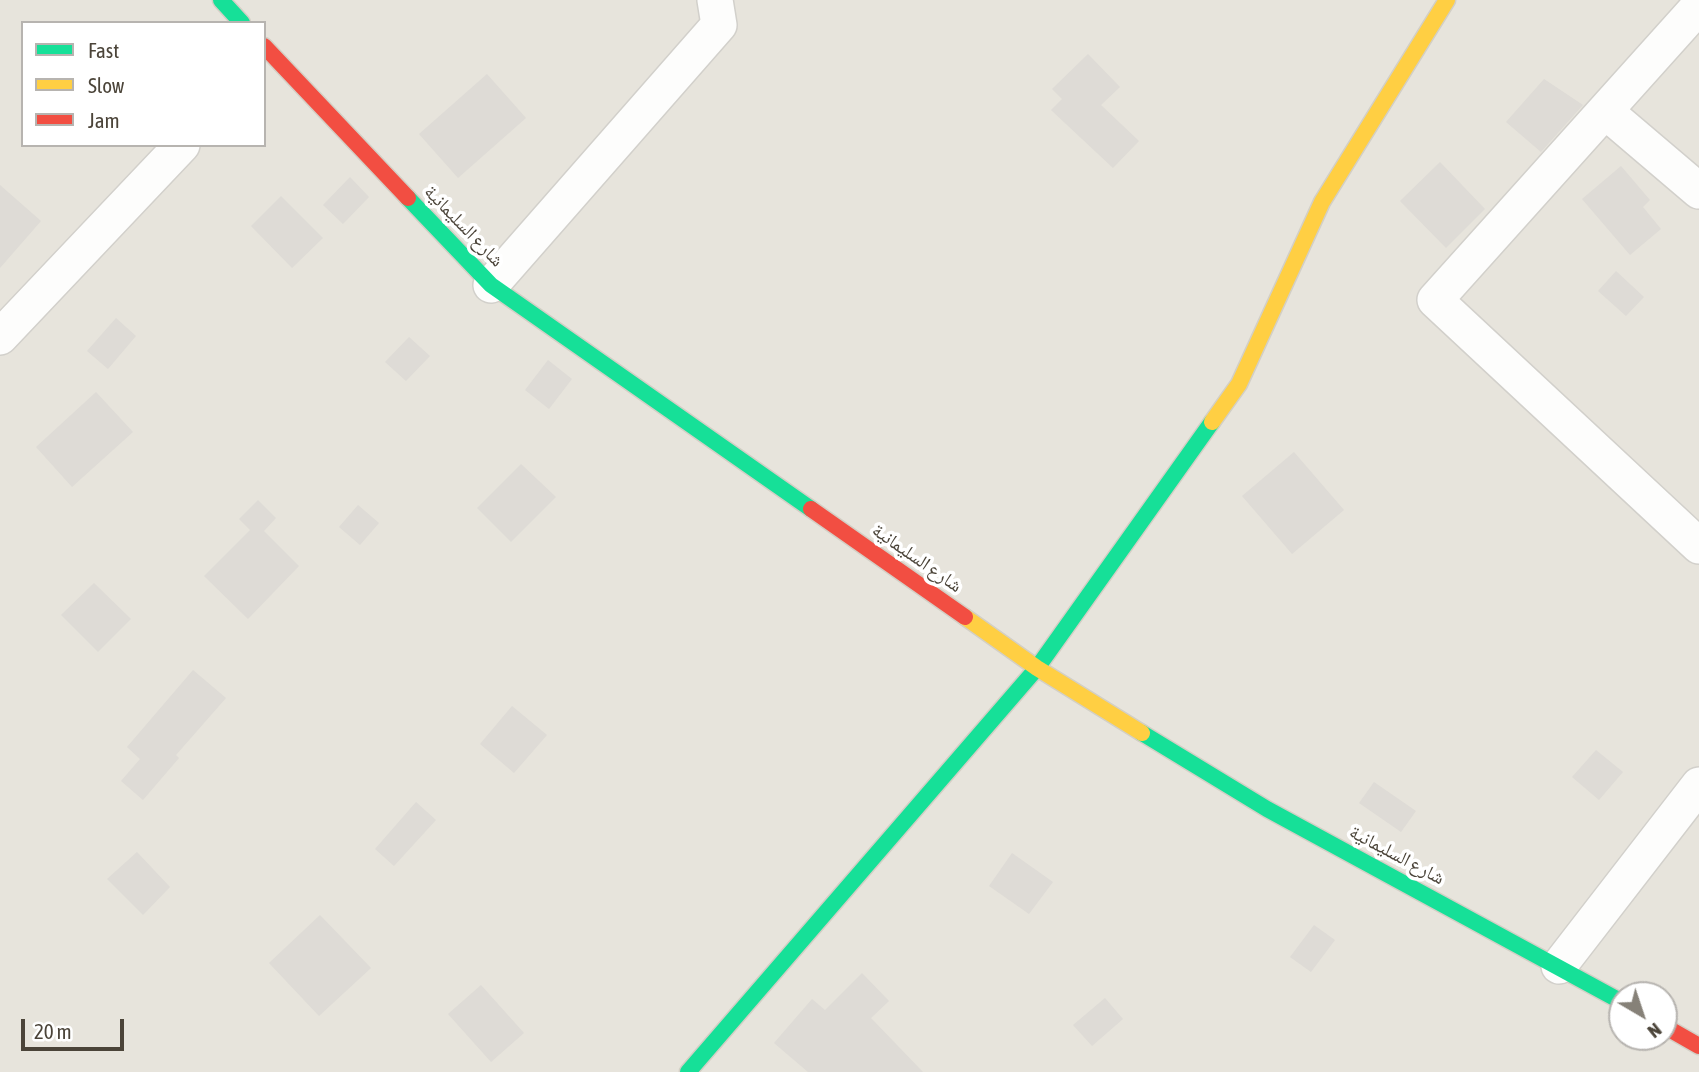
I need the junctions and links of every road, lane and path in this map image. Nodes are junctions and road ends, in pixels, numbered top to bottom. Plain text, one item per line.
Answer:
1 (221, 0) edge
2 (715, 0) edge
3 (1447, 0) edge
4 (1699, 6) edge
5 (240, 21) edge
6 (266, 52) edge
7 (1605, 111) junction
8 (180, 147) edge
9 (1699, 191) edge
10 (491, 285) junction
11 (0, 337) edge
12 (1699, 545) edge
13 (1037, 668) junction
14 (1699, 785) edge
15 (1559, 966) junction
16 (1608, 994) edge
17 (1678, 1034) edge
18 (1699, 1046) edge
19 (688, 1072) edge

1 - 5 street
2 - 10 street
3 - 13 street
4 - 7 street
6 - 10 street, شارع السليمانية
7 - 9 street
7 - 12 street
8 - 11 street
10 - 13 street, شارع السليمانية
13 - 15 street, شارع السليمانية
13 - 19 street
14 - 15 street
15 - 16 street, شارع السليمانية
17 - 18 street

